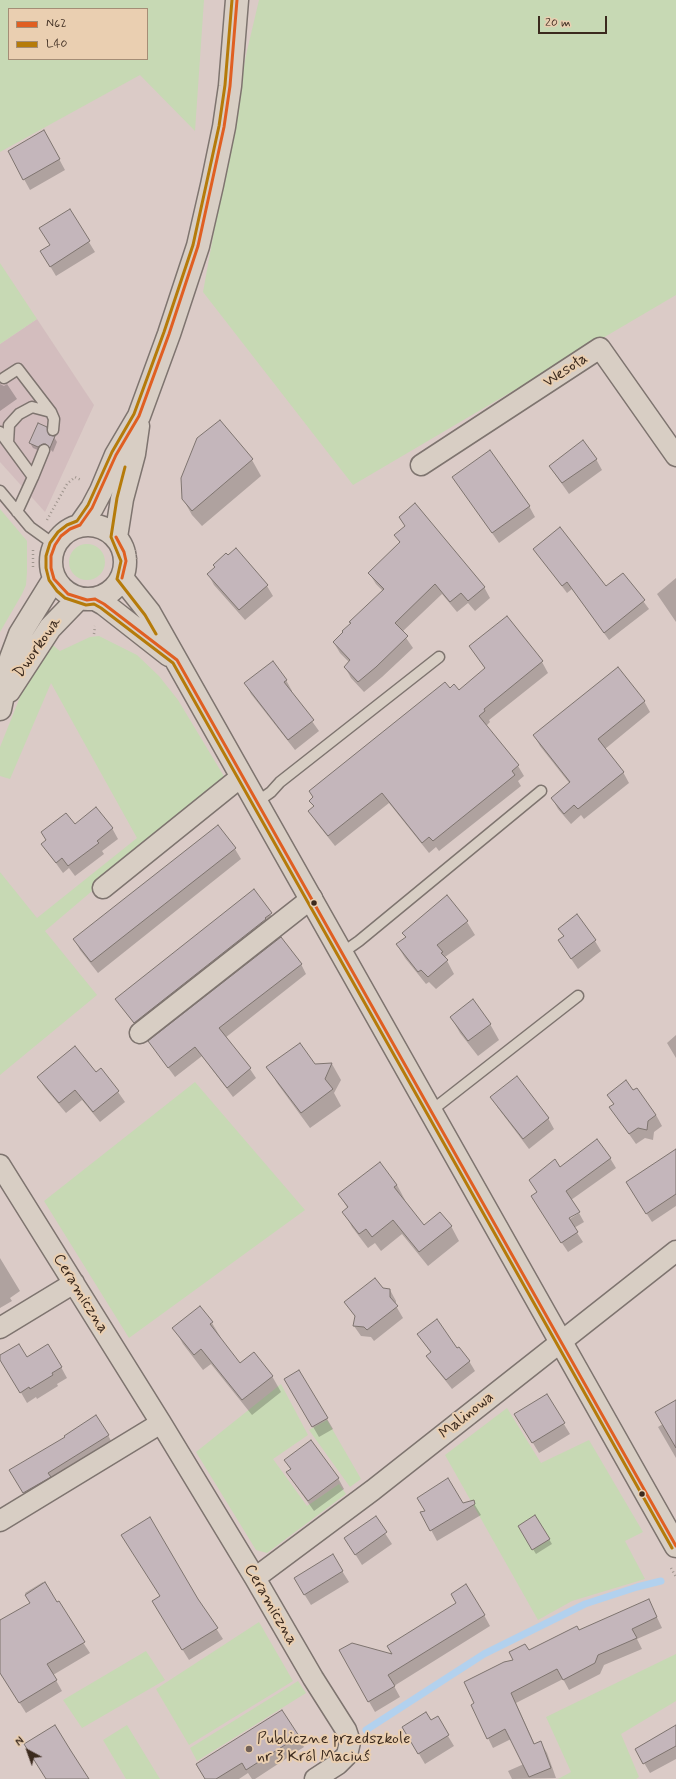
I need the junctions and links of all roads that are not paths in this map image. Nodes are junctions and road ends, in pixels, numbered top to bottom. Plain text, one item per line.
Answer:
1 (237, 0) edge
2 (4, 378) dead end
3 (51, 412) junction
4 (139, 416) junction
5 (53, 430) dead end
6 (0, 432) edge
7 (8, 443) junction
8 (44, 450) dead end
9 (676, 456) edge
10 (421, 465) dead end
11 (33, 477) junction
12 (0, 491) edge
13 (17, 512) junction
14 (80, 525) junction
15 (116, 537) junction
16 (55, 545) junction
17 (122, 578) junction
18 (54, 579) junction
19 (87, 599) junction
20 (439, 657) dead end
21 (177, 660) junction
22 (1, 706) edge
23 (242, 776) junction
24 (540, 791) dead end
25 (257, 802) junction
26 (103, 888) dead end
27 (312, 898) junction
28 (342, 953) junction
29 (578, 996) dead end
30 (140, 1033) dead end
31 (431, 1111) junction
32 (0, 1165) edge
33 (676, 1251) edge
34 (74, 1283) junction
35 (0, 1328) edge
36 (561, 1341) junction
37 (161, 1423) junction
38 (0, 1522) edge
39 (676, 1546) edge
40 (255, 1578) junction
41 (315, 1779) edge

1 - 4 street
2 - 3 lane
3 - 5 lane
3 - 7 lane
4 - 14 street
4 - 15 street
6 - 7 lane
7 - 11 lane
8 - 11 lane
9 - 10 street, Wesoła
11 - 13 lane
12 - 13 lane
13 - 16 lane
14 - 15 street
14 - 16 street
15 - 17 street
16 - 18 street
17 - 19 street
17 - 21 street
18 - 19 street
18 - 22 street, Dworkowa
19 - 21 street
19 - 22 street, Dworkowa
20 - 25 lane
21 - 23 street
23 - 25 street
23 - 26 street
24 - 28 lane
25 - 27 street
27 - 28 street
27 - 30 street
28 - 31 street
29 - 31 lane
31 - 36 street
32 - 34 street, Ceramiczna
33 - 36 street, Malinowa
34 - 35 street
34 - 37 street, Ceramiczna
36 - 39 street
36 - 40 street, Malinowa
37 - 38 street
37 - 40 street, Ceramiczna
40 - 41 street, Ceramiczna

